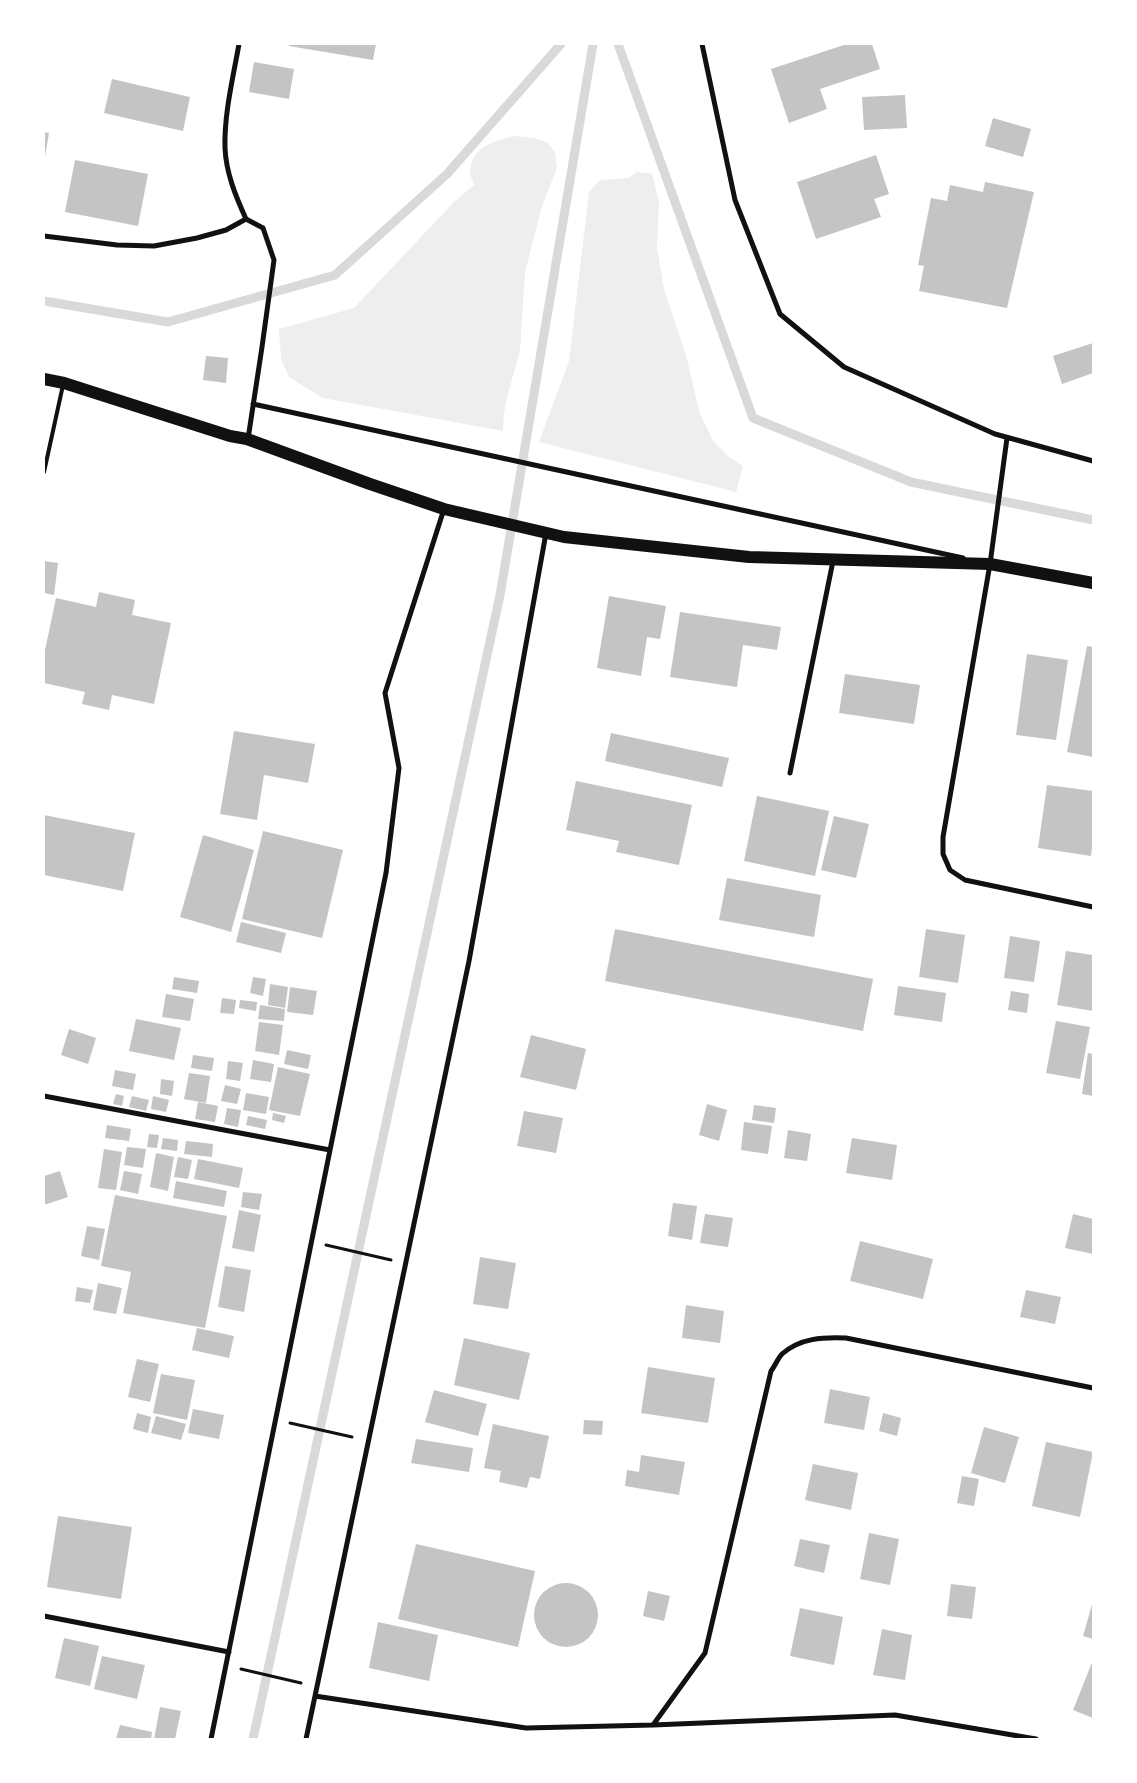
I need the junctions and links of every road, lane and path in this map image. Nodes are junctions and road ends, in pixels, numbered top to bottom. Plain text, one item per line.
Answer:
1 (239, 44) edge
2 (702, 44) edge
3 (246, 219) junction
4 (44, 236) edge
5 (44, 379) edge
6 (64, 383) junction
7 (253, 404) junction
8 (1007, 438) junction
9 (248, 439) junction
10 (1093, 461) edge
11 (44, 472) edge
12 (444, 509) junction
13 (546, 532) junction
14 (833, 560) junction
15 (990, 564) junction
16 (1093, 583) edge
17 (790, 773) dead end
18 (1093, 907) edge
19 (44, 1096) edge
20 (330, 1150) junction
21 (311, 1242) junction
22 (406, 1263) junction
23 (1093, 1388) edge
24 (275, 1420) junction
25 (368, 1441) junction
26 (44, 1616) edge
27 (229, 1652) junction
28 (226, 1665) junction
29 (317, 1686) junction
30 (315, 1696) junction
31 (653, 1725) junction
32 (211, 1739) edge
33 (306, 1739) edge
34 (1036, 1739) edge

1 - 3 street
2 - 8 street
3 - 4 street
3 - 7 street
5 - 6 main road
6 - 9 main road
6 - 11 lane
7 - 9 street
7 - 15 street
8 - 10 street
8 - 15 street
9 - 12 main road
12 - 13 main road
12 - 20 street
13 - 14 main road
13 - 22 street
14 - 15 main road
14 - 17 street
15 - 16 main road
15 - 18 street
19 - 20 street
20 - 21 street
21 - 22 path
21 - 24 street
22 - 25 street
23 - 31 street
24 - 25 path
24 - 27 street
25 - 29 street
26 - 27 street
27 - 28 street
28 - 29 path
28 - 32 street
29 - 30 street
30 - 31 street
30 - 33 street
31 - 34 street

